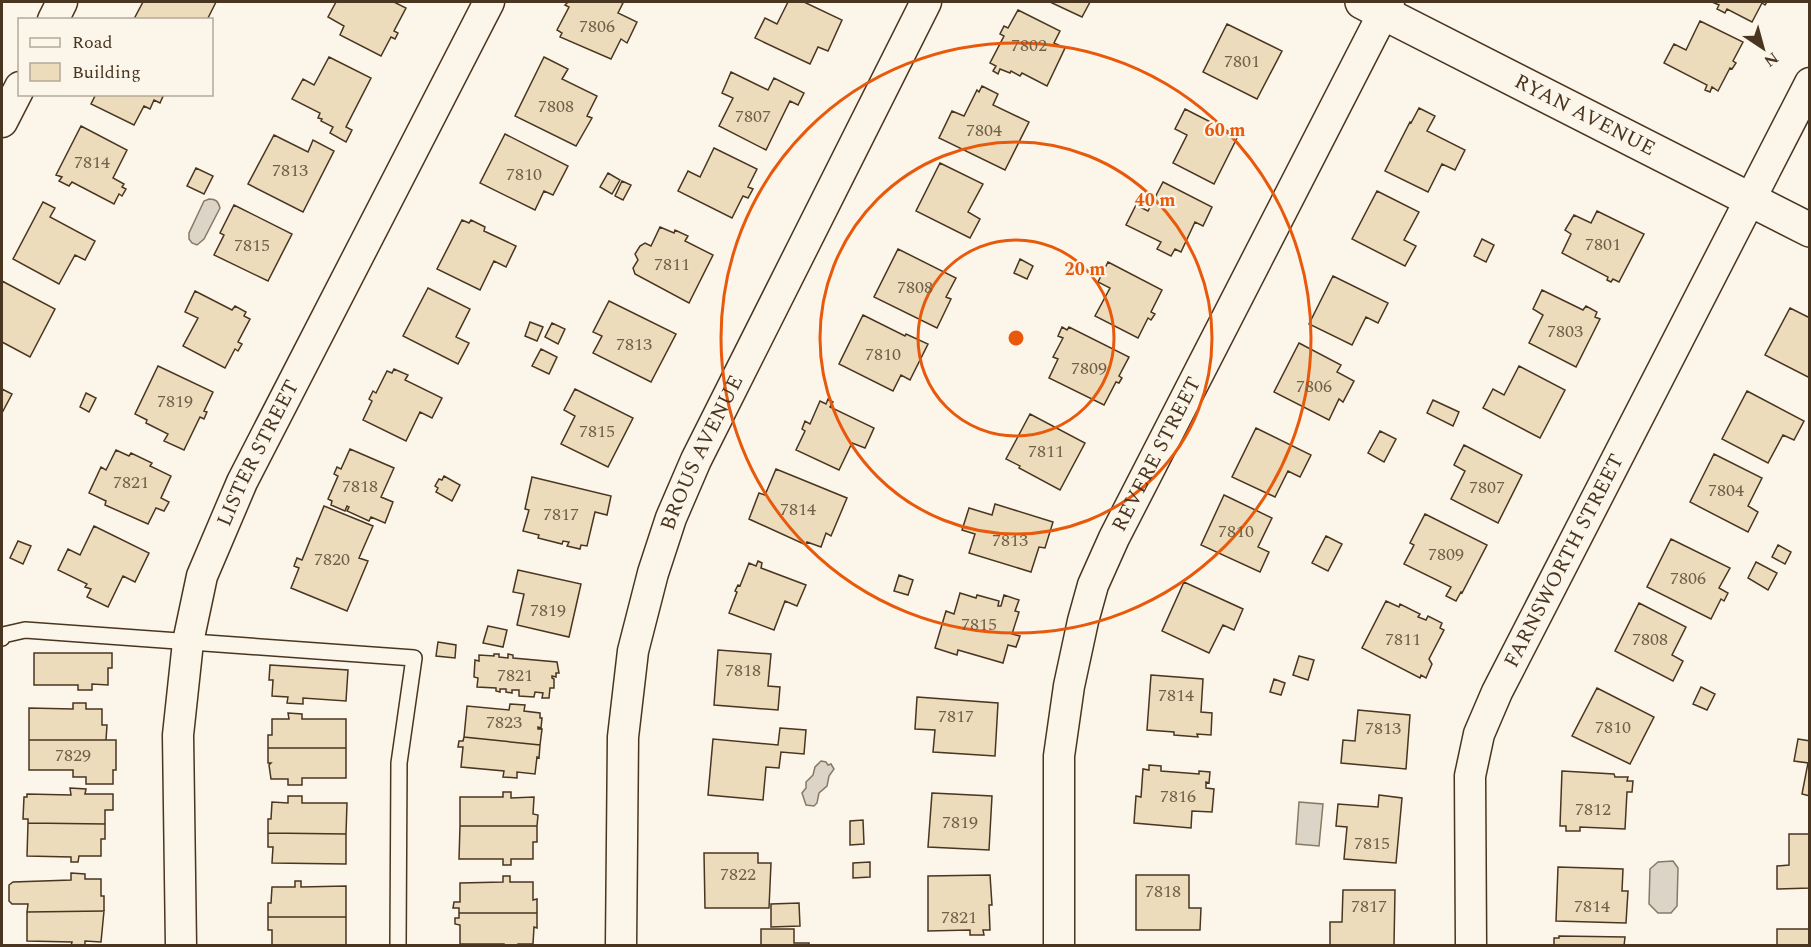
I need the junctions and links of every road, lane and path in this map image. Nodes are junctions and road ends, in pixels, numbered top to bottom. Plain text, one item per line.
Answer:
1 (62, 2) edge
2 (489, 2) edge
3 (926, 2) edge
4 (1378, 5) edge
5 (54, 18) edge
6 (1809, 82) edge
7 (18, 91) edge
8 (2, 122) edge
9 (1750, 201) junction
10 (1809, 230) edge
11 (2, 638) edge
12 (188, 642) junction
13 (181, 945) edge
14 (398, 945) edge
15 (621, 945) edge
16 (1059, 945) edge
17 (1472, 945) edge

1 - 5 street
2 - 12 street, LISTER STREET
3 - 15 street, BROUS AVENUE
4 - 9 street, RYAN AVENUE
4 - 16 street, REVERE STREET
6 - 9 street, FARNSWORTH STREET
7 - 8 street
9 - 10 street, RYAN AVENUE
9 - 17 street, FARNSWORTH STREET
11 - 12 lane
12 - 13 street, LISTER STREET
12 - 14 lane

